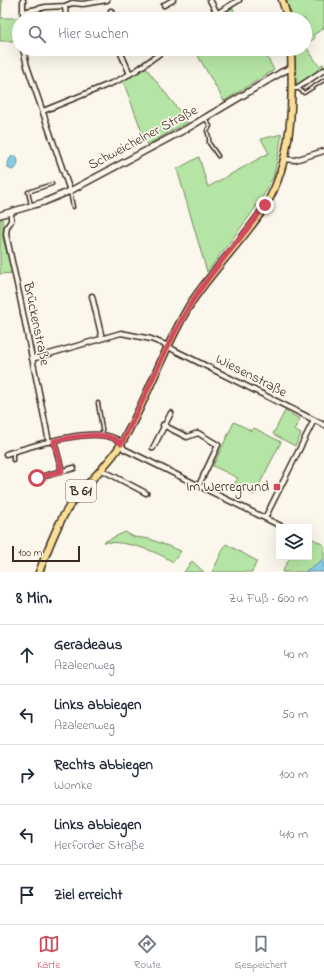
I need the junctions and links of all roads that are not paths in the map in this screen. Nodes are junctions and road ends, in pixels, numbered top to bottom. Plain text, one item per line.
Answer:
1 (23, 0) edge
2 (107, 0) edge
3 (173, 0) edge
4 (210, 0) edge
5 (239, 0) edge
6 (282, 0) edge
7 (72, 1) edge
8 (164, 5) dead end
9 (65, 6) junction
10 (23, 12) joint
11 (65, 12) edge
12 (216, 12) edge
13 (219, 12) edge
14 (286, 12) edge
15 (25, 56) edge
16 (122, 56) edge
17 (157, 56) edge
18 (291, 56) edge
19 (292, 68) junction
20 (324, 70) edge
21 (130, 74) junction
22 (324, 80) edge
23 (294, 88) junction
24 (43, 111) junction
25 (205, 118) junction
26 (324, 151) edge
27 (218, 156) dead end
28 (284, 159) junction
29 (52, 184) dead end
30 (70, 191) junction
31 (31, 206) junction
32 (73, 206) dead end
33 (11, 212) junction
34 (2, 214) edge
35 (92, 296) dead end
36 (102, 338) junction
37 (169, 346) junction
38 (32, 359) junction
39 (98, 403) dead end
40 (170, 413) dead end
41 (314, 420) junction
42 (163, 425) junction
43 (324, 425) edge
44 (103, 436) junction
45 (51, 441) junction
46 (121, 444) junction
47 (153, 448) dead end
48 (13, 452) junction
49 (6, 454) dead end
50 (14, 460) dead end
51 (74, 468) dead end
52 (102, 470) junction
53 (62, 471) junction
54 (37, 478) dead end
55 (199, 485) junction
56 (146, 493) dead end
57 (265, 518) junction
58 (277, 524) edge
59 (39, 572) edge

1 - 10 street
2 - 7 street
3 - 8 street
4 - 12 street
5 - 13 street
6 - 14 main road
7 - 9 street
9 - 10 street
9 - 11 street
15 - 24 street
16 - 21 street
17 - 21 street
18 - 19 main road, B 61
19 - 23 main road, B 61
19 - 25 street, Schweichelner Straße
20 - 23 street
21 - 24 street
22 - 23 lane
23 - 28 main road, B 61
24 - 30 street
25 - 27 lane
25 - 30 street, Schweichelner Straße
26 - 28 street
28 - 37 main road, B 61
29 - 31 lane
30 - 31 street, Schweichelner Straße
30 - 32 lane
31 - 33 street, Schweichelner Straße
33 - 34 street, Schweichelner Straße
33 - 38 street, Brückenstraße
35 - 36 street
36 - 37 street, Wiesenstraße
36 - 38 street, Wiesenstraße
37 - 41 street, Wiesenstraße
37 - 46 main road, B 61
38 - 45 street, Brückenstraße
39 - 44 lane
40 - 42 street
41 - 43 street, Wiesenstraße
41 - 57 street
42 - 47 street
42 - 55 street
44 - 45 street
44 - 46 street
45 - 48 street
45 - 53 street, Brückenstraße
46 - 52 main road, B 61
46 - 55 street
48 - 49 street
48 - 50 lane
51 - 53 street
52 - 56 street
52 - 59 main road, B 61
53 - 54 street
55 - 57 street
57 - 58 street

